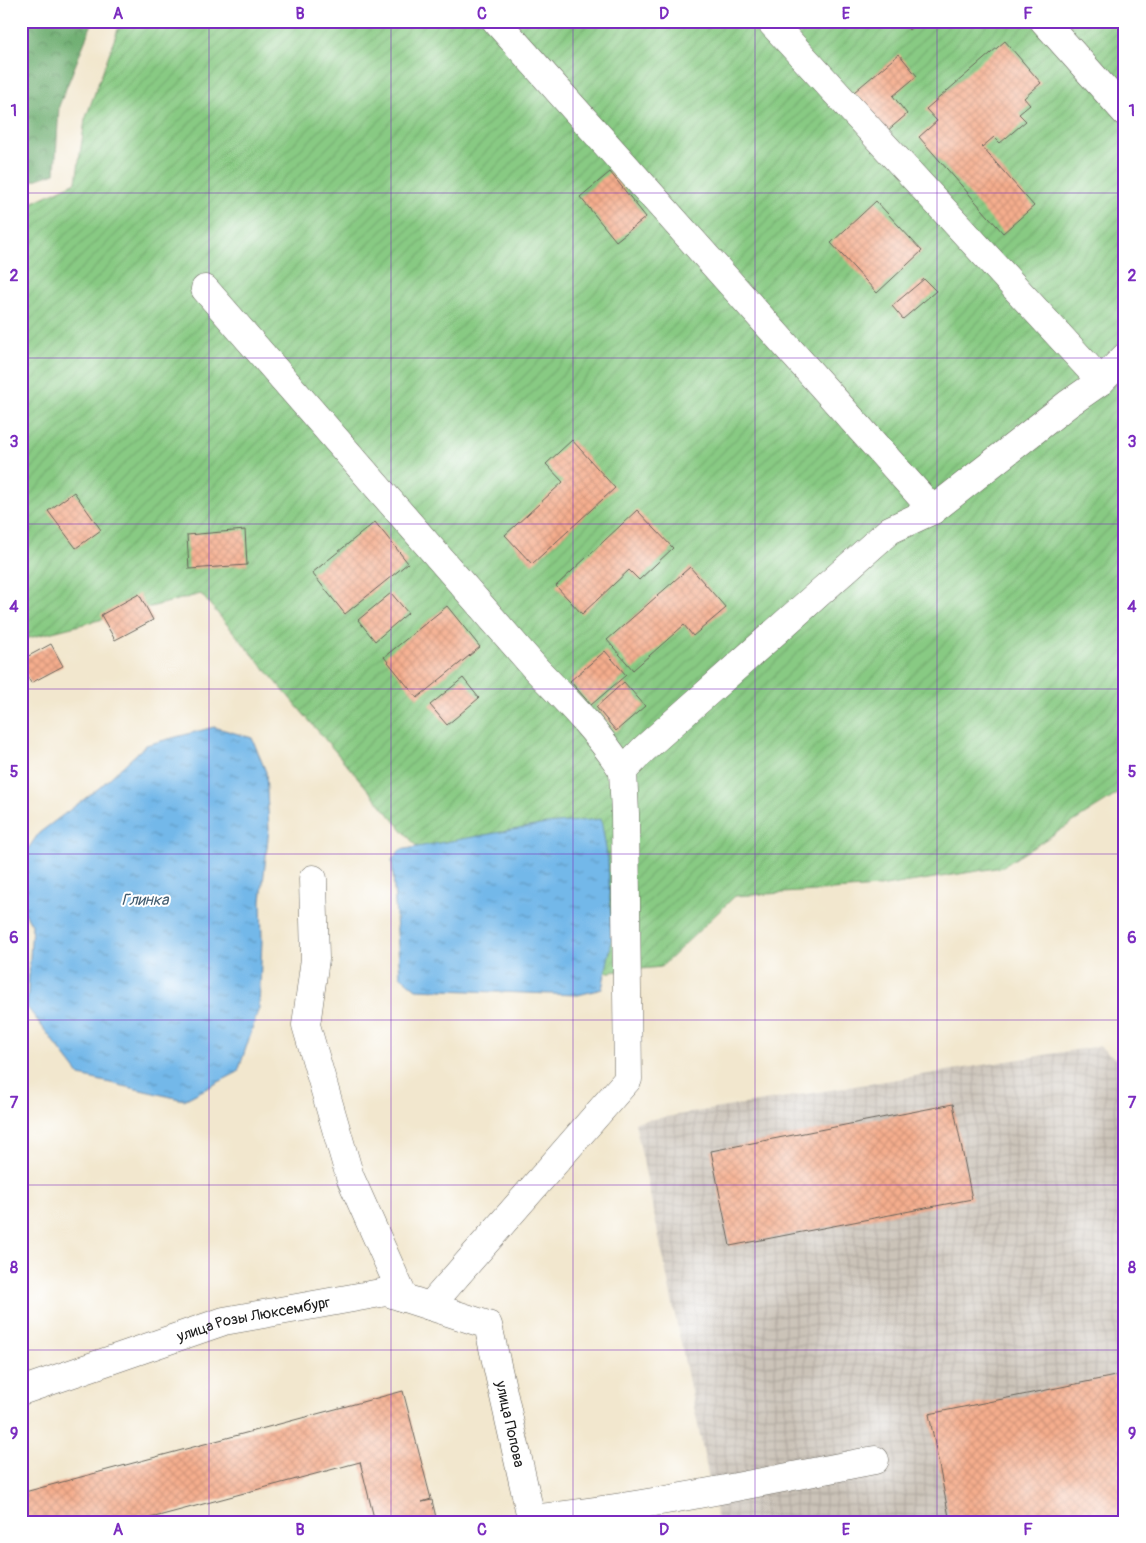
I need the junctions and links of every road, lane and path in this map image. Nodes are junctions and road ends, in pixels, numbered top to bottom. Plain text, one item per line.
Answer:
1 (496, 21) edge
2 (770, 21) edge
3 (1044, 21) edge
4 (1125, 112) edge
5 (205, 289) dead end
6 (1125, 357) edge
7 (1101, 381) junction
8 (933, 510) junction
9 (623, 771) junction
10 (313, 879) dead end
11 (404, 1298) junction
12 (430, 1306) junction
13 (488, 1325) joint
14 (21, 1392) edge
15 (874, 1460) dead end
16 (532, 1521) edge

1 - 8 street
2 - 7 street
3 - 4 street
5 - 9 street
6 - 7 street
7 - 8 street
8 - 9 street
9 - 12 street
10 - 11 street
11 - 12 street, улица Розы Люксембург
11 - 14 street, улица Розы Люксембург
12 - 13 street, улица Розы Люксембург
13 - 16 street, улица Попова
15 - 16 street

